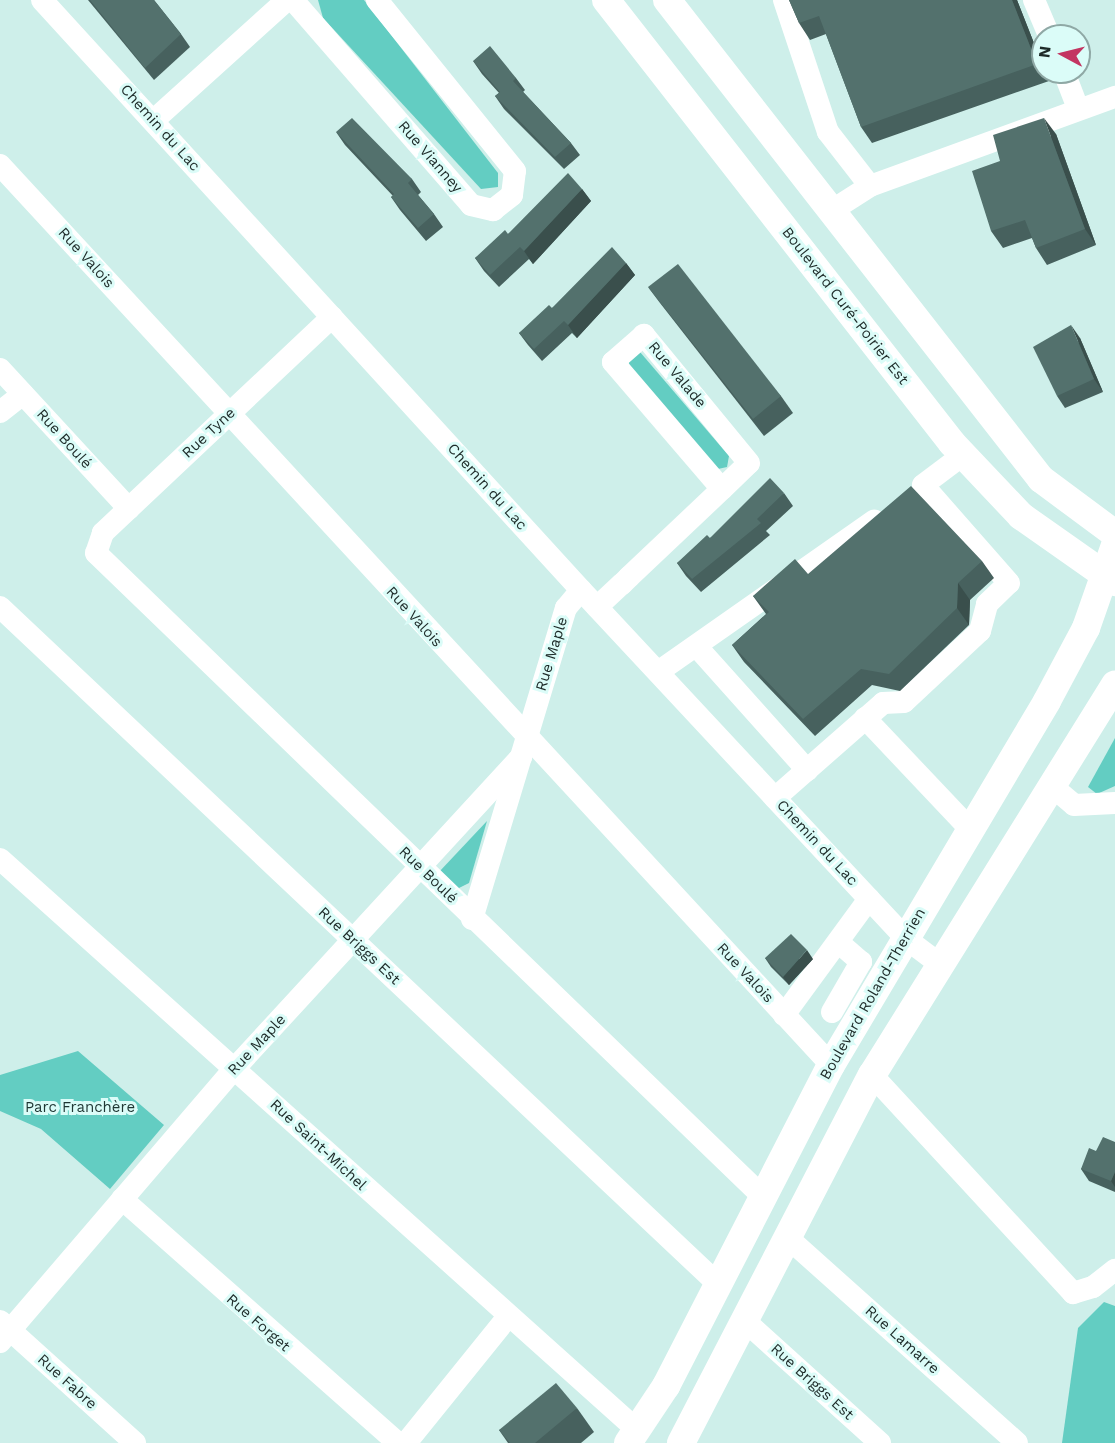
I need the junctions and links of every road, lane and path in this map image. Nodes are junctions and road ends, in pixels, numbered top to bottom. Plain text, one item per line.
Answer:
1 (42, 0) edge
2 (287, 0) edge
3 (293, 0) edge
4 (377, 0) edge
5 (606, 0) edge
6 (667, 0) edge
7 (784, 0) edge
8 (1034, 0) edge
9 (1044, 24) edge
10 (1069, 84) edge
11 (1115, 97) edge
12 (1078, 109) junction
13 (154, 120) junction
14 (0, 165) edge
15 (870, 186) junction
16 (831, 211) junction
17 (332, 317) junction
18 (0, 369) edge
19 (23, 394) junction
20 (0, 412) edge
21 (229, 415) junction
22 (963, 455) junction
23 (722, 489) junction
24 (907, 497) junction
25 (129, 509) junction
26 (1115, 534) edge
27 (1115, 545) edge
28 (96, 553) joint
29 (1111, 580) edge
30 (581, 590) junction
31 (597, 607) junction
32 (0, 608) edge
33 (698, 648) junction
34 (658, 672) junction
35 (1115, 684) edge
36 (865, 718) junction
37 (524, 749) junction
38 (807, 770) junction
39 (1054, 788) junction
40 (775, 798) junction
41 (1115, 803) edge
42 (970, 829) junction
43 (0, 859) edge
44 (421, 869) junction
45 (869, 899) junction
46 (472, 919) junction
47 (905, 938) junction
48 (354, 941) junction
49 (838, 942) junction
50 (940, 965) junction
51 (871, 972) junction
52 (802, 991) junction
53 (784, 1015) junction
54 (843, 1020) junction
55 (831, 1065) junction
56 (235, 1068) junction
57 (872, 1076) junction
58 (762, 1196) junction
59 (122, 1199) junction
60 (788, 1238) junction
61 (1115, 1270) edge
62 (718, 1285) junction
63 (507, 1318) junction
64 (745, 1321) junction
65 (3, 1331) edge
66 (633, 1436) edge
67 (135, 1443) edge
68 (398, 1443) edge
69 (406, 1443) edge
70 (681, 1443) edge
71 (880, 1443) edge
72 (1017, 1443) edge

1 - 13 street, Chemin du Lac
2 - 13 street
3 - 4 street, Rue Vianney
5 - 22 main road, Boulevard Curé-Poirier Est
6 - 16 main road
7 - 15 street
8 - 9 street
10 - 12 street
11 - 12 street
12 - 15 street
13 - 17 street, Chemin du Lac
14 - 21 street, Rue Valois
15 - 16 street
16 - 26 main road
17 - 21 street, Rue Tyne
17 - 30 street, Chemin du Lac
18 - 19 street, Rue Boulé
19 - 20 street
19 - 25 street, Rue Boulé
21 - 25 street, Rue Tyne
21 - 37 street, Rue Valois
22 - 24 street
22 - 29 main road, Boulevard Curé-Poirier Est
23 - 23 street, Rue Valade
23 - 31 street, Rue Valade
24 - 33 street
24 - 36 street
25 - 28 street, Rue Tyne
27 - 29 main road, Boulevard Roland-Therrien
28 - 44 street, Rue Boulé
29 - 42 main road, Boulevard Roland-Therrien
30 - 31 street, Chemin du Lac
30 - 37 street, Rue Maple
31 - 34 street, Chemin du Lac
32 - 48 street, Rue Briggs Est
33 - 34 street
33 - 38 street
34 - 40 street, Chemin du Lac
35 - 39 main road
36 - 38 street
36 - 42 street
37 - 44 street, Rue Maple
37 - 46 street, Rue Maple
37 - 53 street, Rue Valois
38 - 40 street
39 - 41 street
39 - 50 main road
40 - 45 street, Chemin du Lac
42 - 47 main road, Boulevard Roland-Therrien
43 - 56 street, Rue Saint-Michel
44 - 46 street, Rue Boulé
44 - 48 street, Rue Maple
45 - 47 street, Chemin du Lac
45 - 49 street
46 - 58 street, Rue Boulé
47 - 50 street, Chemin du Lac
47 - 51 main road, Boulevard Roland-Therrien
48 - 56 street, Rue Maple
48 - 62 street, Rue Briggs Est
49 - 51 street
49 - 52 street
50 - 57 main road
51 - 54 main road, Boulevard Roland-Therrien
52 - 53 street
52 - 54 street
53 - 55 street, Rue Valois
54 - 55 main road, Boulevard Roland-Therrien
55 - 58 main road, Boulevard Roland-Therrien
56 - 59 street, Rue Maple
56 - 63 street, Rue Saint-Michel
57 - 60 main road
57 - 61 street
58 - 62 main road, Boulevard Roland-Therrien
59 - 65 street, Rue Maple
59 - 68 street, Rue Forget
60 - 64 main road
60 - 72 street, Rue Lamarre
62 - 66 main road, Boulevard Roland-Therrien
63 - 66 street, Rue Saint-Michel
63 - 69 street
64 - 70 main road
64 - 71 street, Rue Briggs Est
65 - 67 street, Rue Fabre

